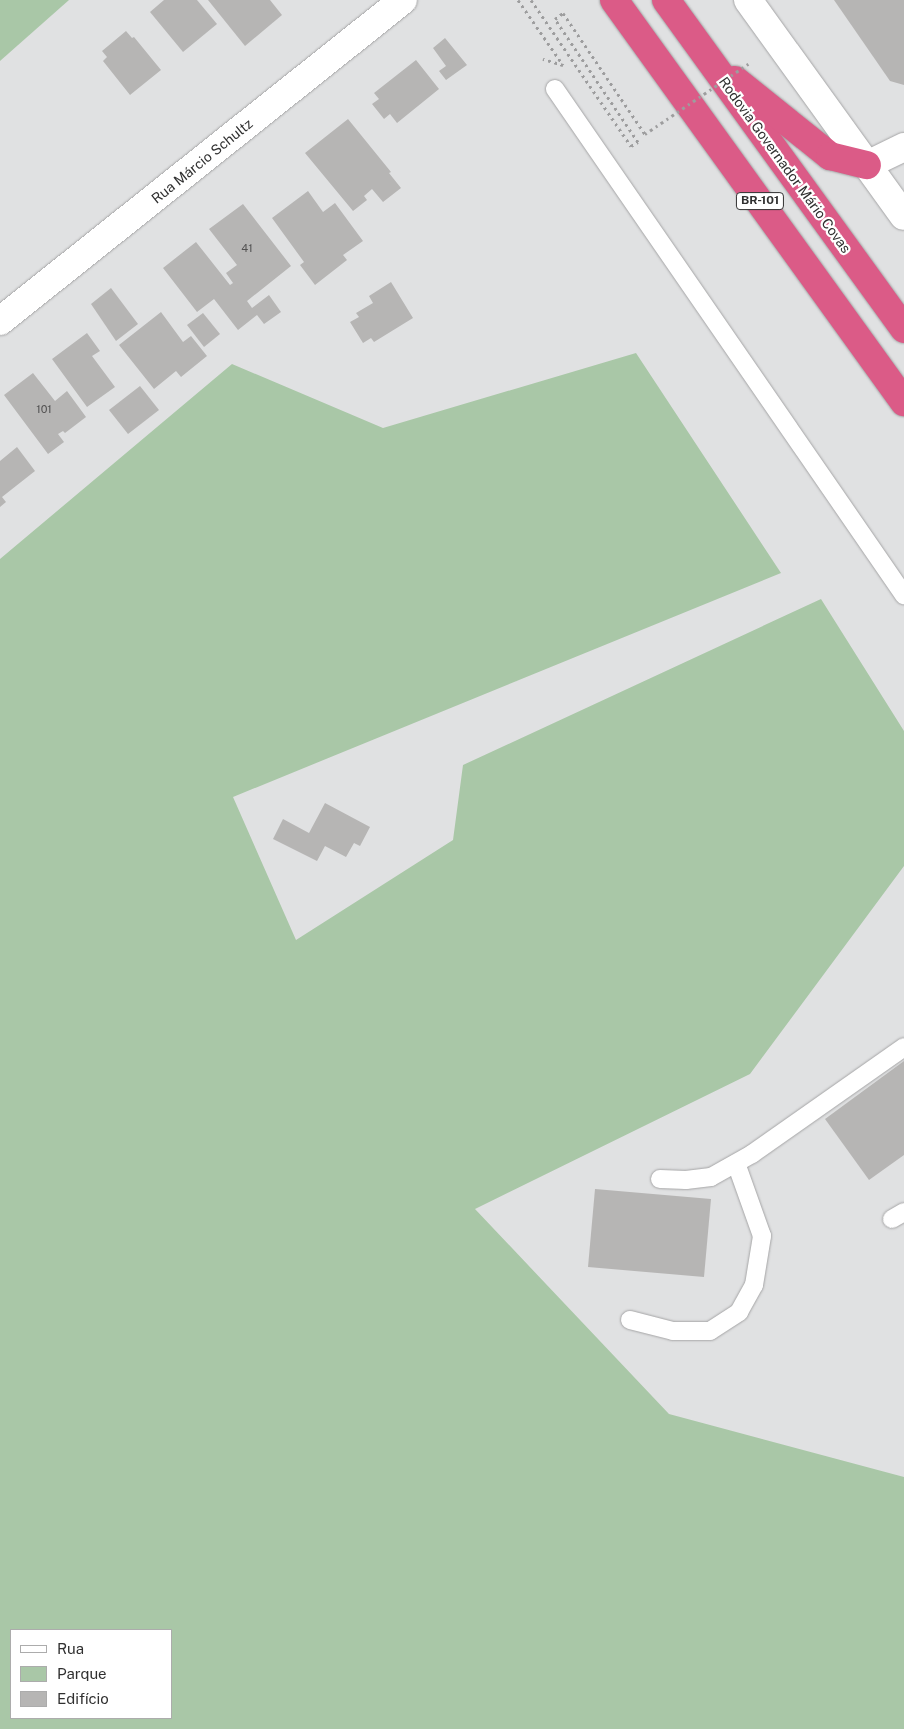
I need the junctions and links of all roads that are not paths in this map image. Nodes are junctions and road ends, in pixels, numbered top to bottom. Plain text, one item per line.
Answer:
1 (403, 0) edge
2 (614, 0) edge
3 (666, 0) edge
4 (748, 0) edge
5 (707, 57) junction
6 (555, 89) dead end
7 (904, 148) edge
8 (867, 165) junction
9 (904, 216) edge
10 (0, 322) edge
11 (904, 329) edge
12 (904, 402) edge
13 (904, 595) edge
14 (904, 1047) edge
15 (736, 1163) junction
16 (660, 1179) dead end
17 (630, 1320) dead end

1 - 10 street, Rua Márcio Schultz
2 - 12 highway, BR-101
3 - 5 highway, Rodovia Governador Mário Covas / BR-101
4 - 8 street
5 - 8 highway
5 - 11 highway, Rodovia Governador Mário Covas / BR-101
6 - 13 lane
7 - 8 street
8 - 9 street
14 - 15 lane
15 - 16 lane
15 - 17 lane

